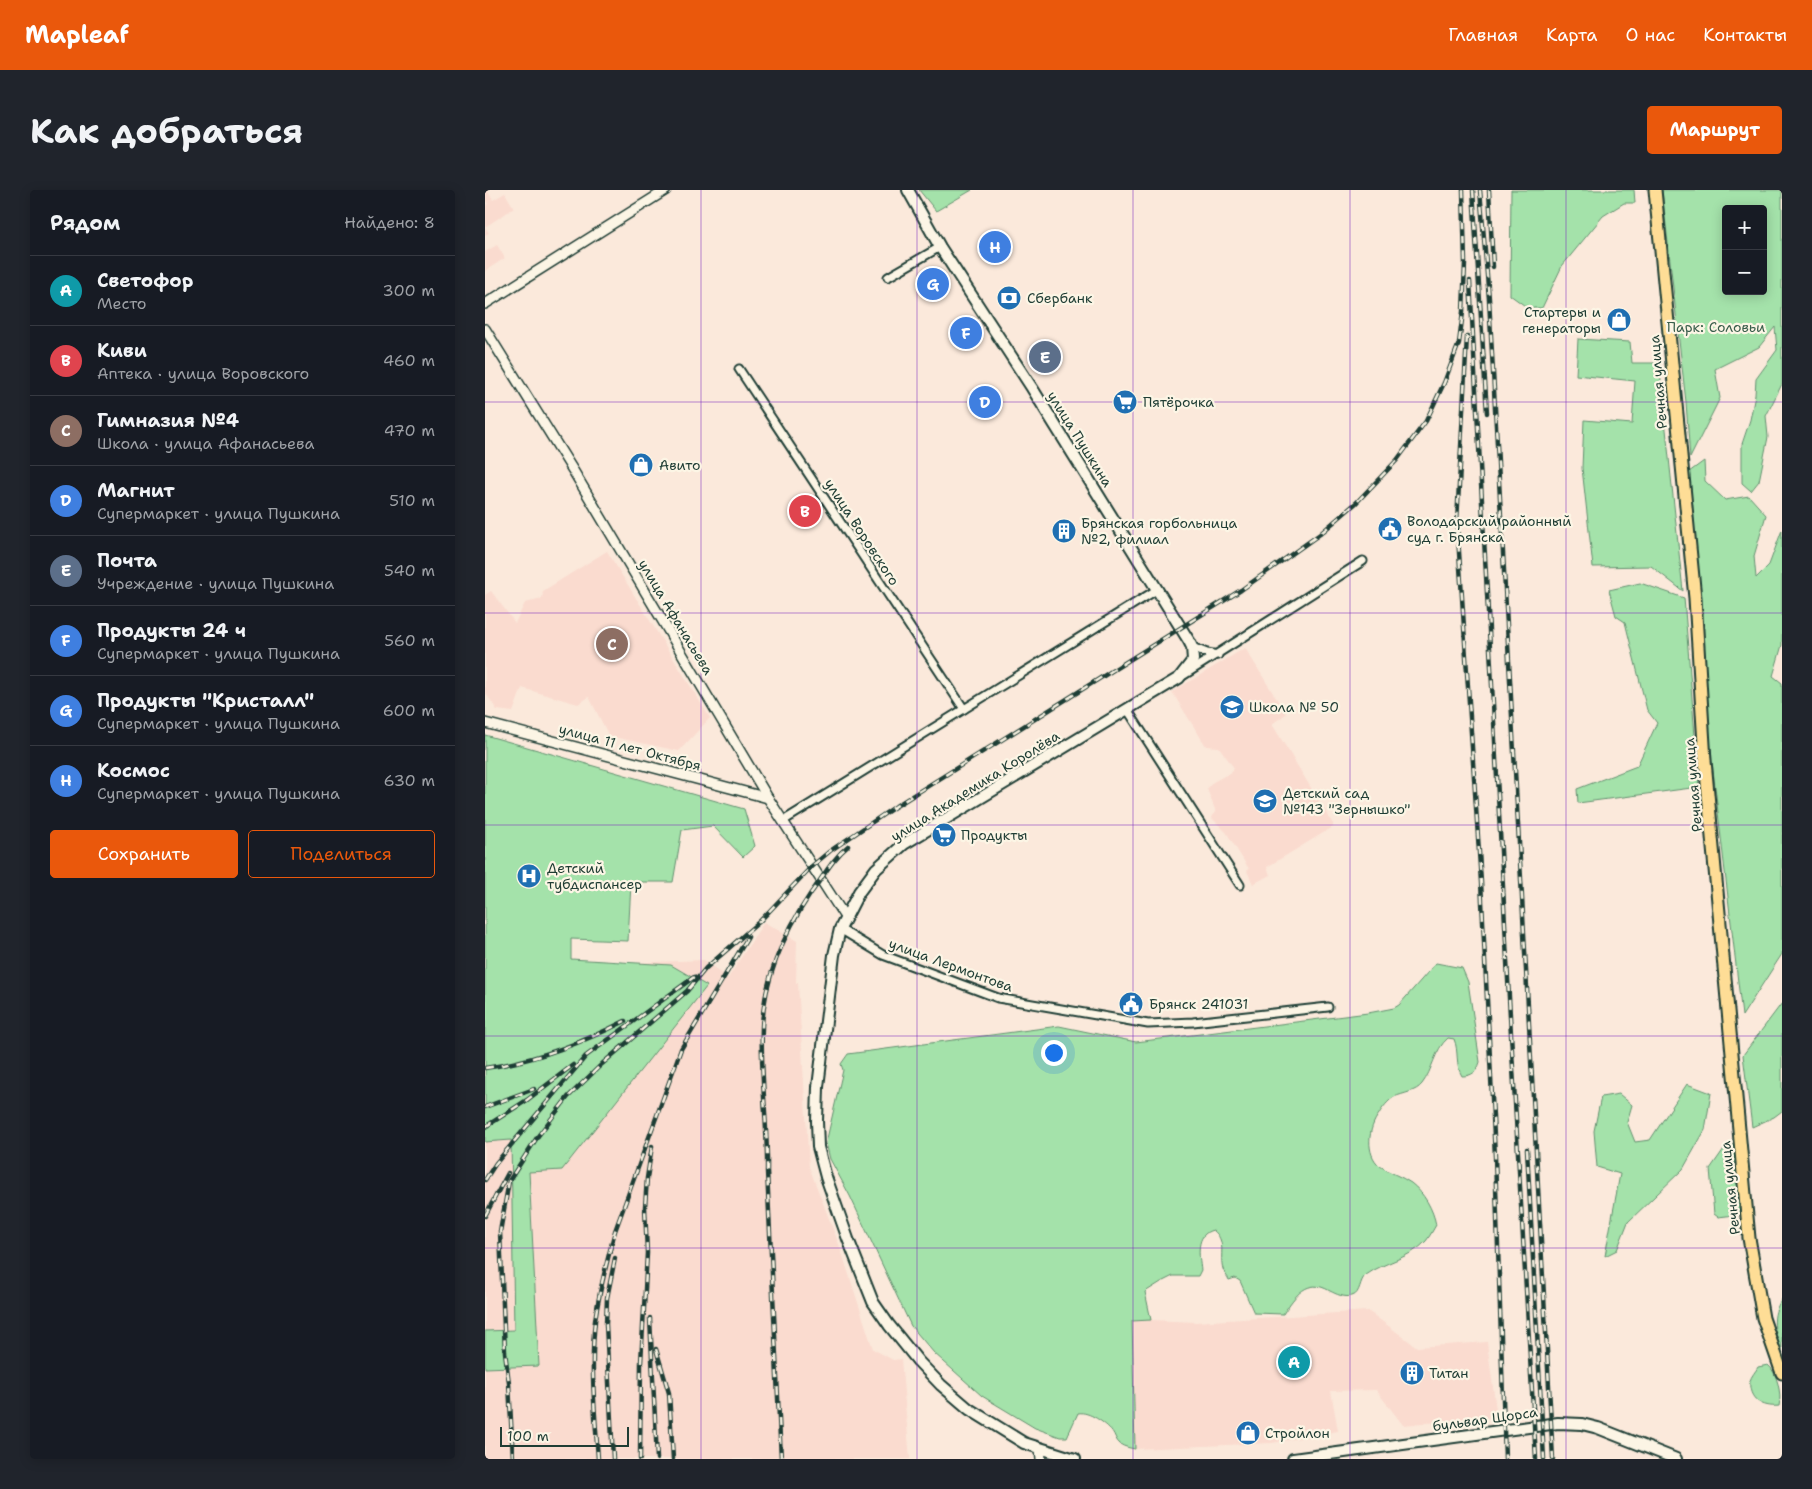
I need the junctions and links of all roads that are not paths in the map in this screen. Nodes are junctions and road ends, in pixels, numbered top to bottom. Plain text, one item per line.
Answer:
1 (666, 190) edge
2 (908, 190) edge
3 (1655, 190) edge
4 (940, 247) junction
5 (888, 277) dead end
6 (485, 304) edge
7 (485, 329) edge
8 (739, 370) dead end
9 (1363, 561) dead end
10 (1158, 588) junction
11 (1192, 647) junction
12 (1218, 655) junction
13 (1179, 678) junction
14 (964, 709) junction
15 (1127, 709) junction
16 (485, 723) edge
17 (768, 798) junction
18 (783, 821) junction
19 (1240, 885) dead end
20 (845, 917) junction
21 (840, 929) junction
22 (1328, 1007) dead end
23 (1782, 1373) edge
24 (1041, 1454) edge
25 (1075, 1459) edge
26 (1293, 1459) edge
27 (1676, 1459) edge

1 - 6 street
2 - 4 main road, улица Пушкина
3 - 23 main road, Речная улица
4 - 5 street
4 - 10 main road, улица Пушкина
7 - 17 street, улица Афанасьева
8 - 14 street, улица Воровского
9 - 12 street, улица Академика Королёва
10 - 11 main road, улица Пушкина
10 - 14 street
11 - 12 street
11 - 13 main road
12 - 13 street, улица Академика Королёва
13 - 15 main road, улица Академика Королёва
14 - 18 street
15 - 19 street
15 - 20 main road, улица Академика Королёва
16 - 17 street, улица 11 лет Октября
17 - 18 street, улица Афанасьева
18 - 20 street, улица Афанасьева
20 - 21 main road, улица Академика Королёва
21 - 22 street, улица Лермонтова
21 - 24 main road, улица Академика Королёва
24 - 25 main road
26 - 27 main road, бульвар Щорса

